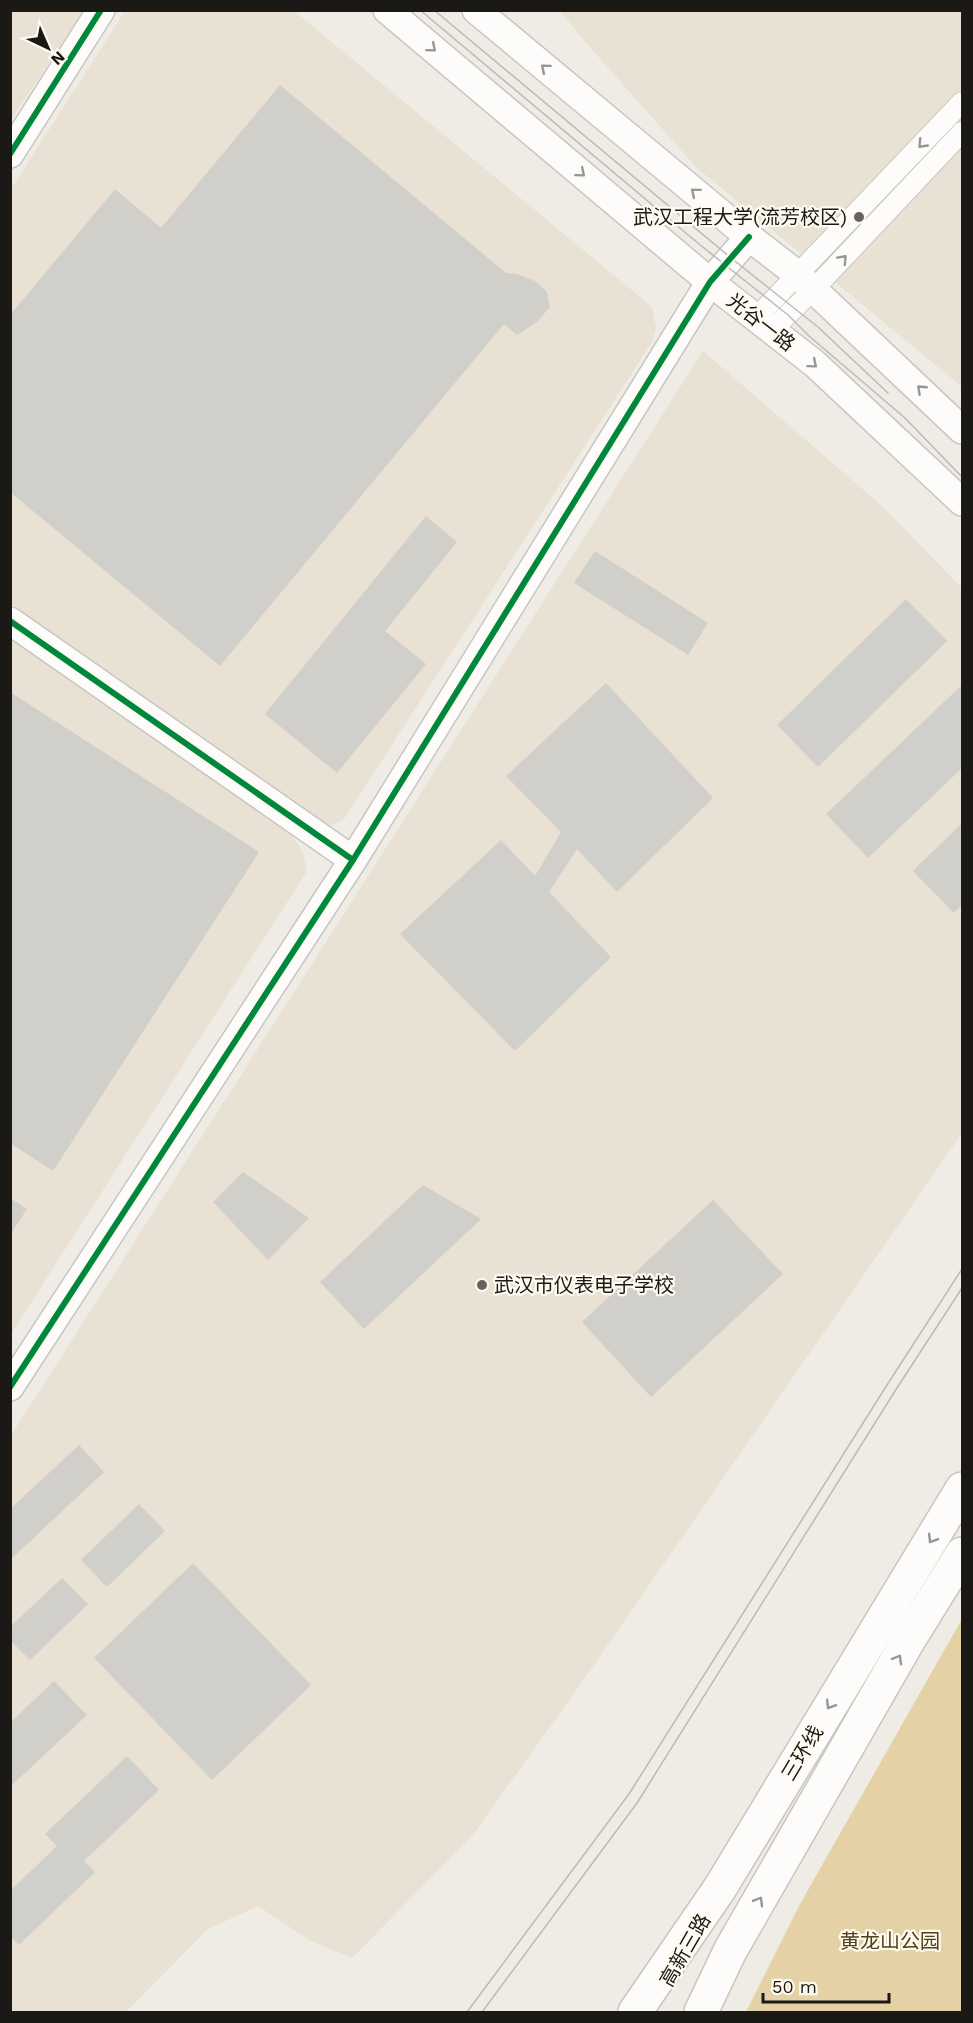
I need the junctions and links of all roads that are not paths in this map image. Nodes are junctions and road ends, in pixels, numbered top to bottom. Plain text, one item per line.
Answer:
1 (101, 10) edge
2 (387, 10) edge
3 (476, 10) edge
4 (963, 102) edge
5 (963, 132) edge
6 (10, 154) edge
7 (749, 237) junction
8 (805, 281) junction
9 (710, 282) junction
10 (764, 324) junction
11 (963, 430) edge
12 (963, 502) edge
13 (10, 621) edge
14 (353, 860) junction
15 (10, 1387) edge
16 (963, 1489) edge
17 (963, 1554) edge
18 (720, 1888) junction
19 (730, 1951) junction
20 (635, 2013) edge
21 (649, 2013) edge
22 (695, 2013) edge
23 (701, 2013) edge

1 - 6 street
2 -> 9 street, 光谷一路
7 -> 3 street
4 -> 8 street
8 -> 5 street
7 - 8 street
7 - 9 street
8 - 10 street
11 -> 8 street
9 - 10 street, 光谷一路
9 - 14 street
10 -> 12 street, 光谷一路
13 - 14 street
14 - 15 street
16 -> 18 highway, 三环线
19 -> 17 highway, 三环线
18 - 20 highway, 三环线
18 - 21 highway, 高新三路
19 - 22 highway, 高新三路
19 - 23 highway, 三环线

